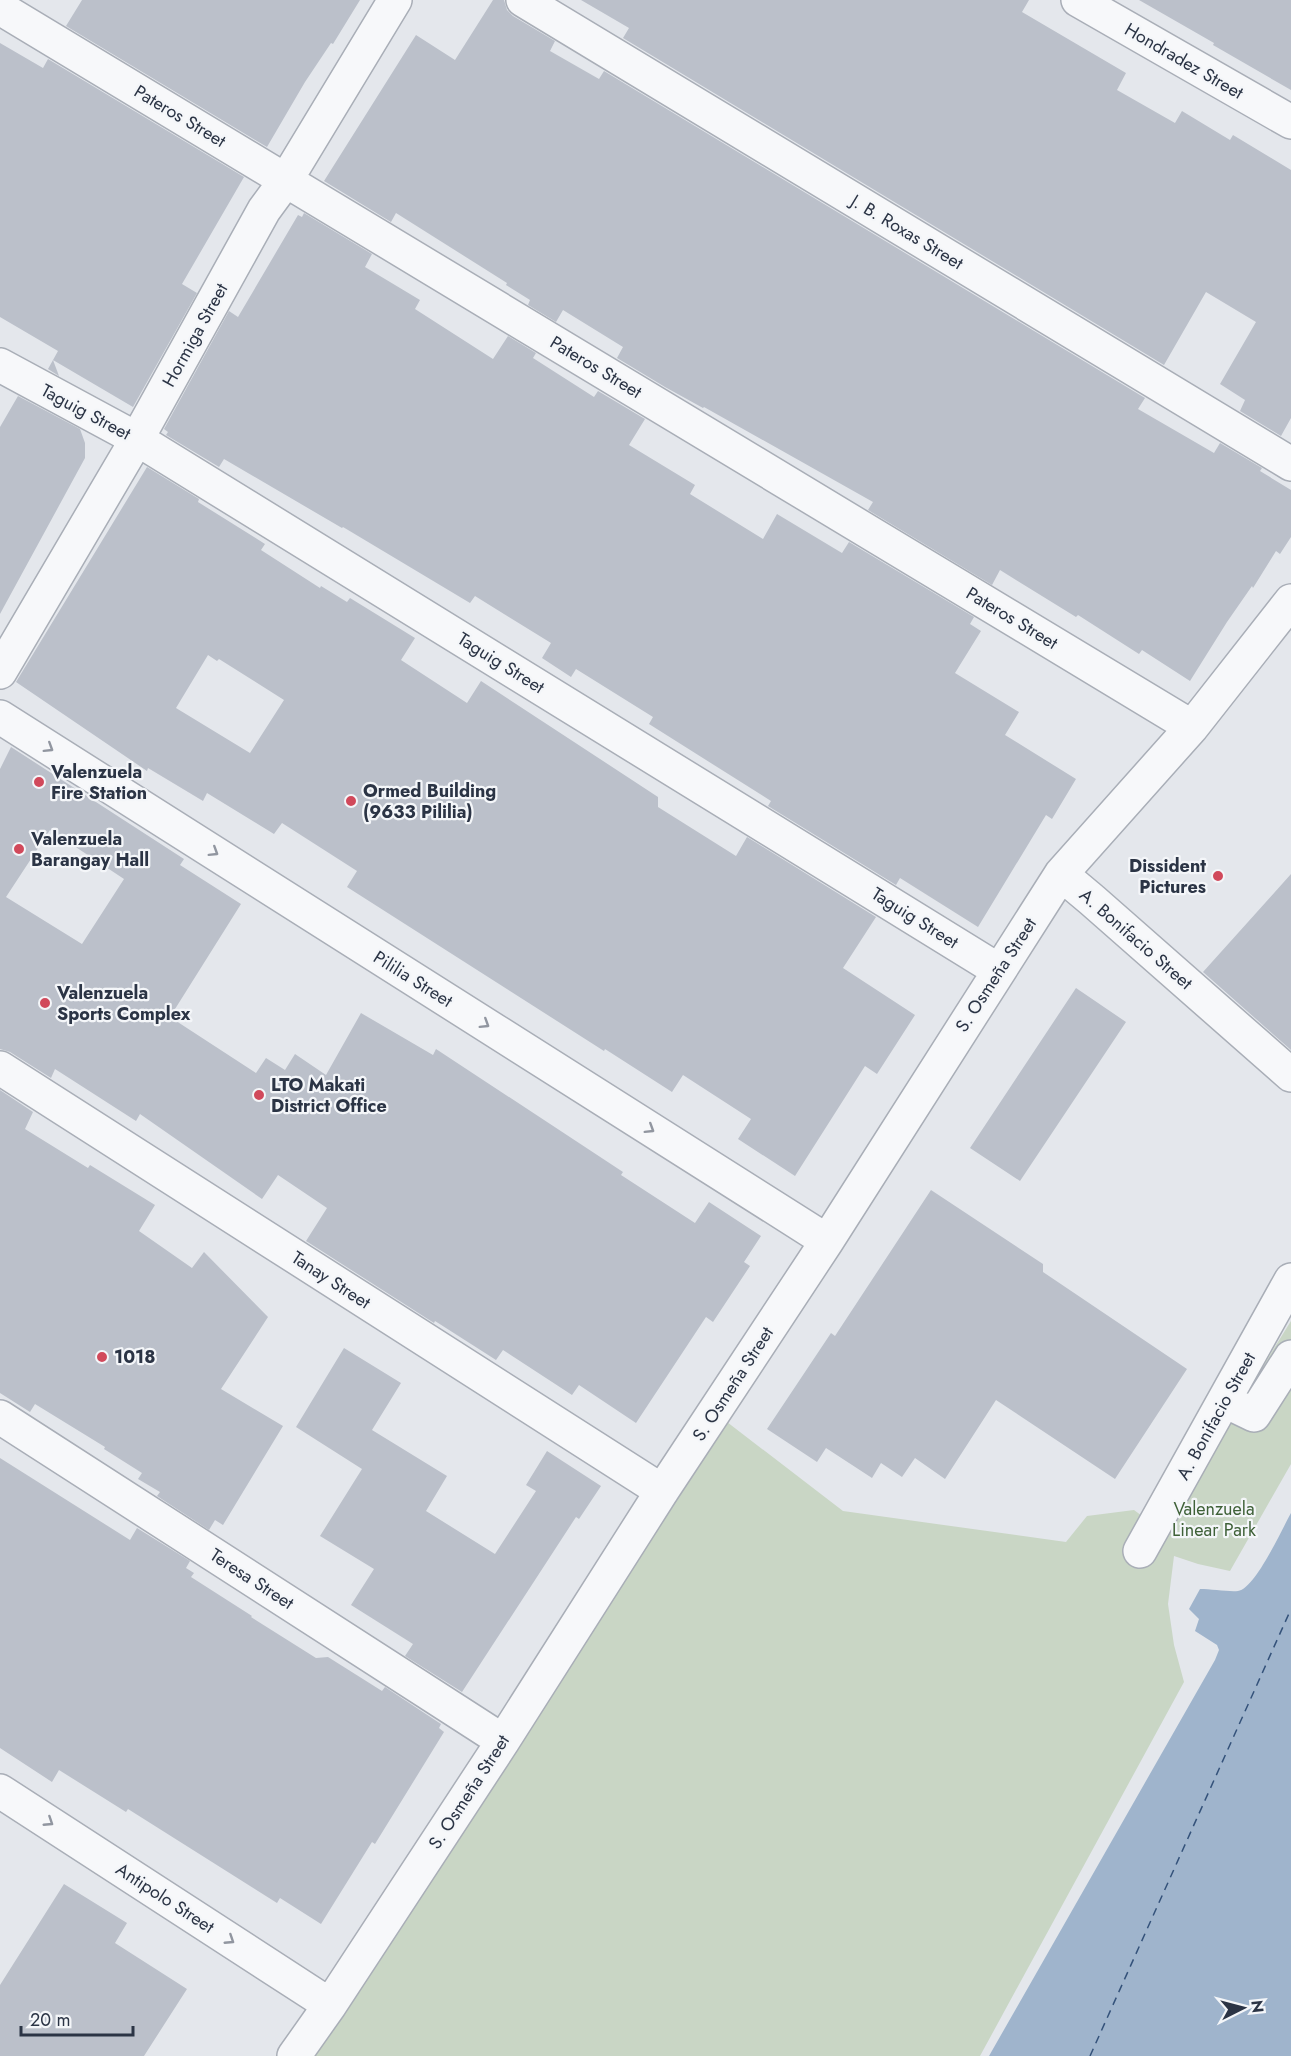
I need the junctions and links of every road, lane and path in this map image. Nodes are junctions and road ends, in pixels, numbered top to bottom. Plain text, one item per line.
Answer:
1 (395, 0) edge
2 (523, 0) edge
3 (1078, 0) edge
4 (0, 8) edge
5 (1291, 122) edge
6 (286, 180) junction
7 (0, 365) edge
8 (136, 439) junction
9 (1291, 464) edge
10 (1291, 601) edge
11 (0, 672) edge
12 (0, 717) edge
13 (1192, 727) junction
14 (1061, 874) junction
15 (998, 970) junction
16 (0, 1068) edge
17 (1291, 1076) edge
18 (827, 1241) junction
19 (1291, 1280) edge
20 (1283, 1315) edge
21 (1291, 1358) edge
22 (1225, 1401) junction
23 (0, 1417) edge
24 (662, 1491) junction
25 (1140, 1551) dead end
26 (502, 1741) junction
27 (0, 1791) edge
28 (330, 2005) junction
29 (294, 2056) edge

1 - 6 street, Hormiga Street
2 - 9 street, J. B. Roxas Street
3 - 5 street, Hondradez Street
4 - 6 street, Pateros Street
6 - 8 street, Hormiga Street
6 - 13 street, Pateros Street
7 - 8 street, Taguig Street
8 - 11 street, Hormiga Street
8 - 15 street, Taguig Street
10 - 13 street, S. Osmeña Street
12 -> 18 street, Pililia Street
13 - 14 street, S. Osmeña Street
14 - 15 street, S. Osmeña Street
14 - 17 street, A. Bonifacio Street
15 - 18 street, S. Osmeña Street
16 - 24 street, Tanay Street
18 - 24 street, S. Osmeña Street
19 - 20 street, A. Bonifacio Street
20 - 22 street, A. Bonifacio Street
21 - 22 street
22 - 25 street, A. Bonifacio Street
23 - 26 street, Teresa Street
24 - 26 street, S. Osmeña Street
26 - 28 street, S. Osmeña Street
27 -> 28 street, Antipolo Street
28 - 29 street, S. Osmeña Street

